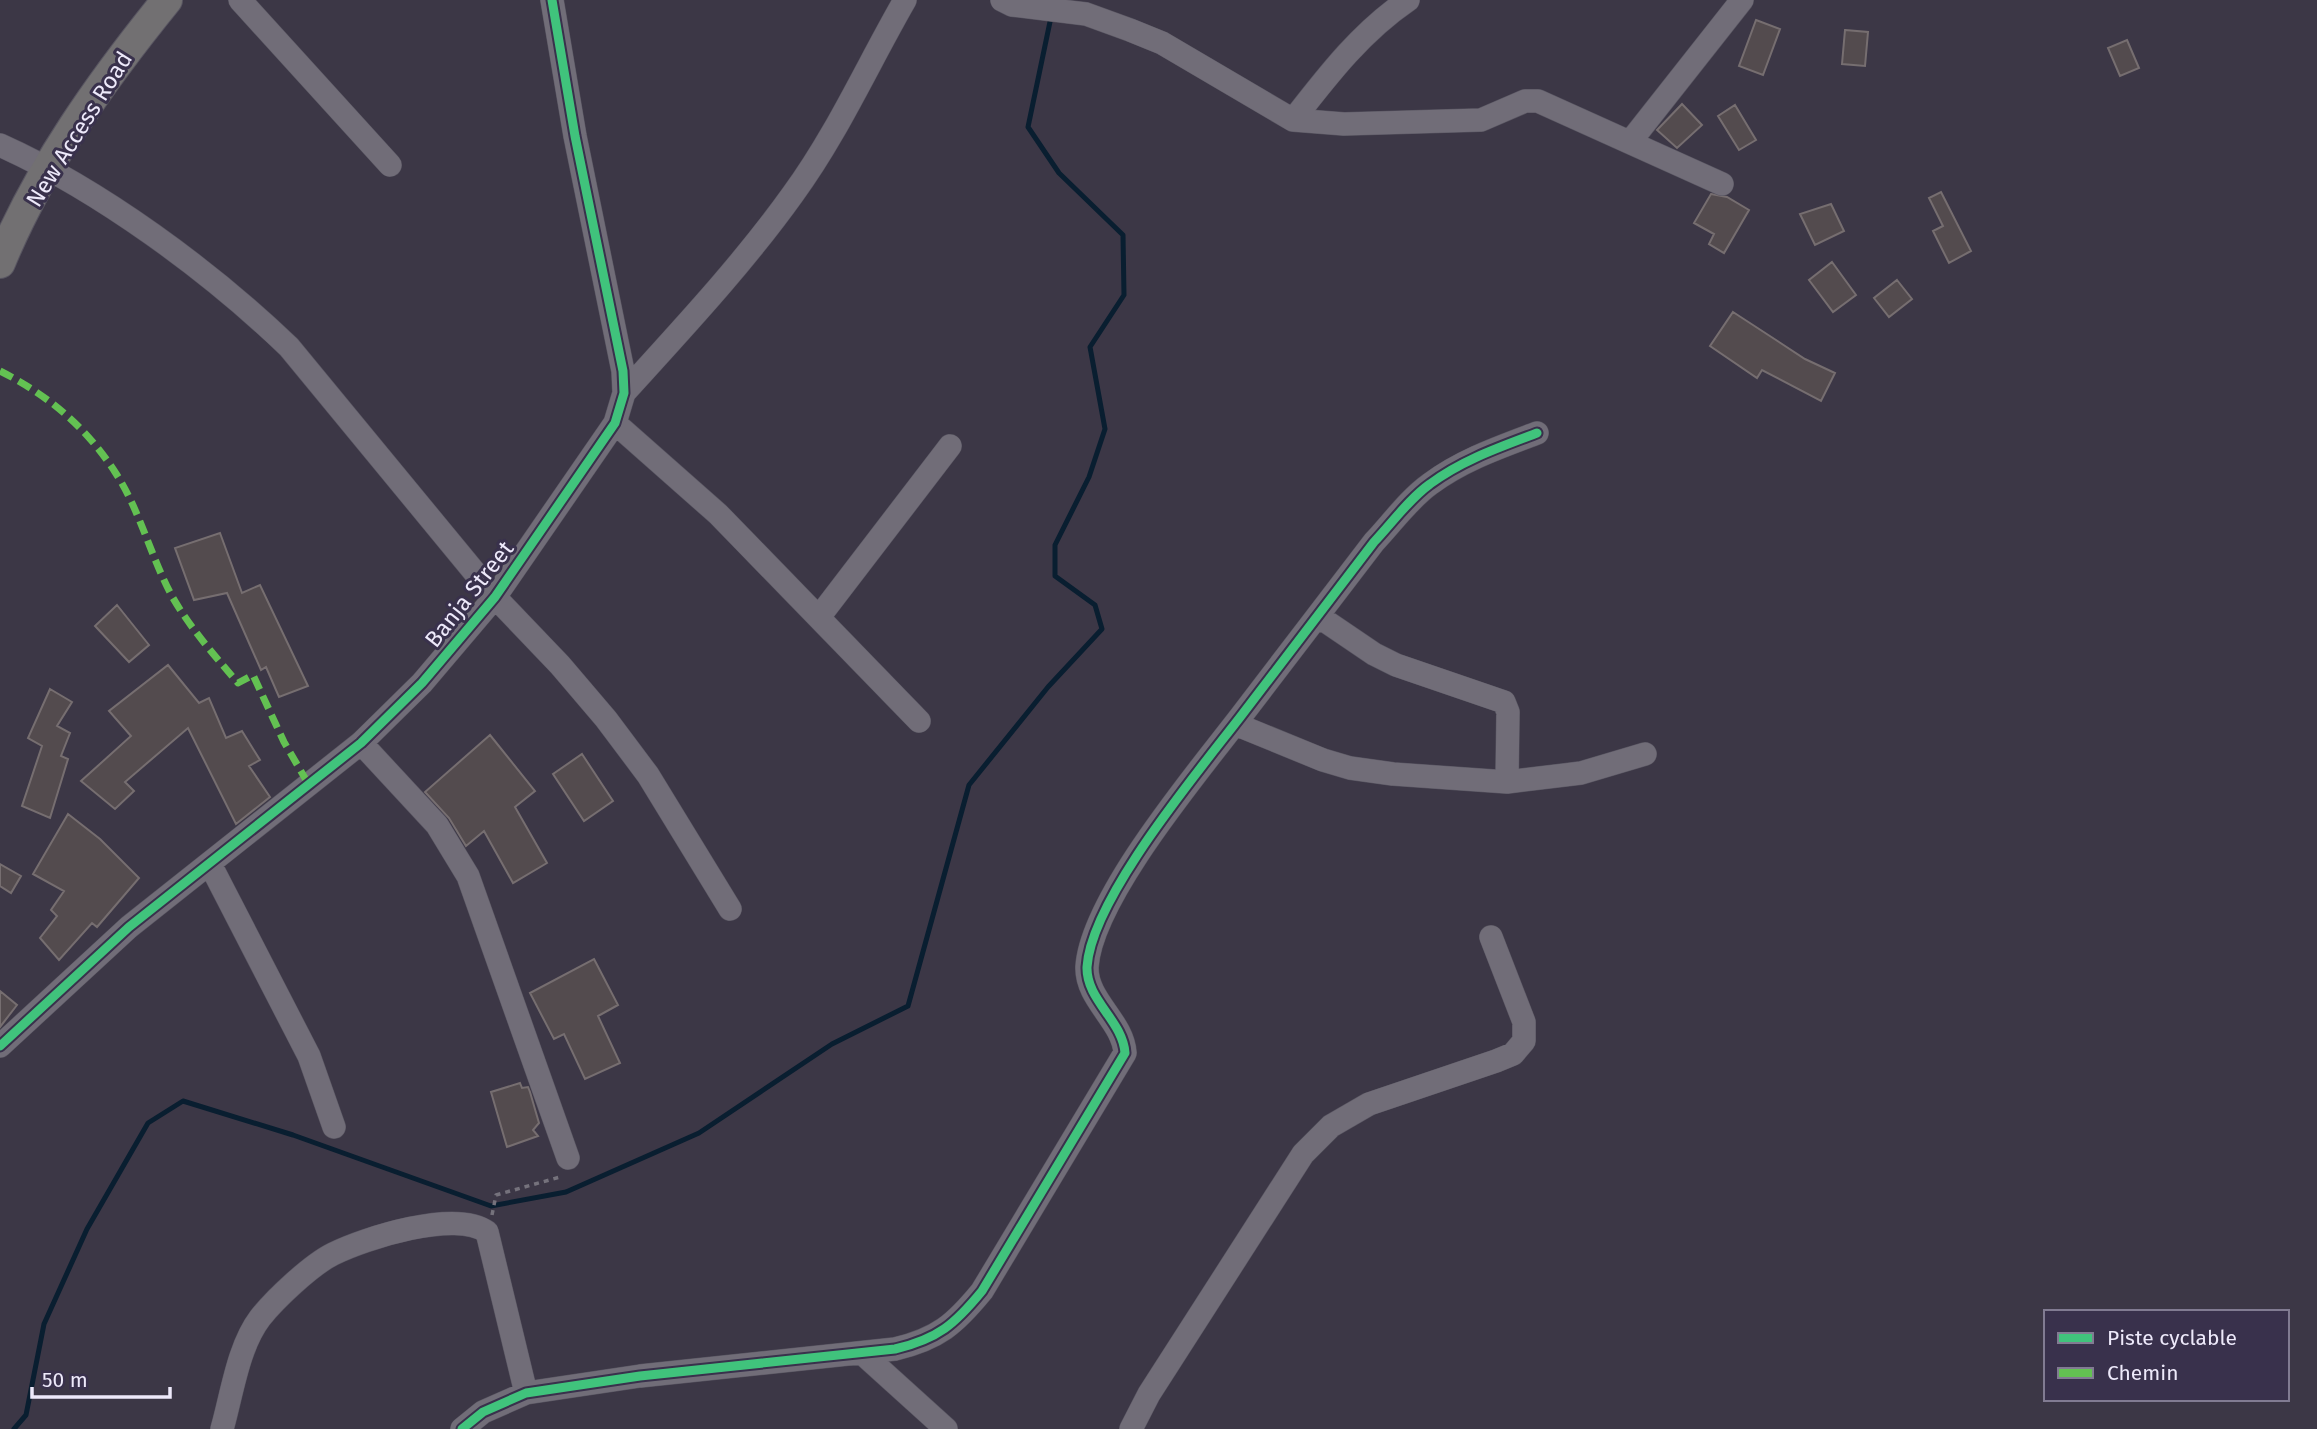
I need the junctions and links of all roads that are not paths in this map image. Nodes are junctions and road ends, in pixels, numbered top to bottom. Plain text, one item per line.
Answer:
1 (167, 0) edge
2 (240, 0) edge
3 (552, 0) edge
4 (905, 0) edge
5 (1002, 0) edge
6 (1408, 0) edge
7 (1742, 0) edge
8 (1293, 120) junction
9 (1630, 142) junction
10 (0, 145) edge
11 (390, 165) dead end
12 (49, 167) junction
13 (1722, 184) dead end
14 (0, 263) edge
15 (624, 393) junction
16 (615, 423) junction
17 (1537, 433) dead end
18 (950, 446) dead end
19 (495, 597) junction
20 (1318, 616) junction
21 (819, 617) junction
22 (919, 720) dead end
23 (1235, 724) junction
24 (361, 743) junction
25 (1645, 754) dead end
26 (1507, 782) junction
27 (210, 864) junction
28 (730, 909) dead end
29 (1491, 937) dead end
30 (0, 1046) edge
31 (334, 1127) dead end
32 (568, 1157) road end
33 (862, 1353) junction
34 (526, 1393) junction
35 (222, 1429) edge
36 (462, 1429) edge
37 (946, 1429) edge
38 (1130, 1429) edge

1 - 12 main road, New Access Road
2 - 11 street
3 - 15 street, Banja Street
4 - 15 street
5 - 8 street
6 - 8 street
7 - 9 street
8 - 9 street
9 - 13 street
10 - 12 street
12 - 14 main road, New Access Road
12 - 19 street
15 - 16 street, Banja Street
16 - 19 street, Banja Street
16 - 21 street
17 - 20 street
18 - 21 street
19 - 24 street, Banja Street
19 - 28 street
20 - 23 street
20 - 26 street
21 - 22 street
23 - 26 street
23 - 33 street
24 - 27 street, Banja Street
24 - 32 street
25 - 26 street
27 - 30 street, Banja Street
27 - 31 street
29 - 38 street
33 - 34 street
33 - 37 street
34 - 35 street
34 - 36 street

